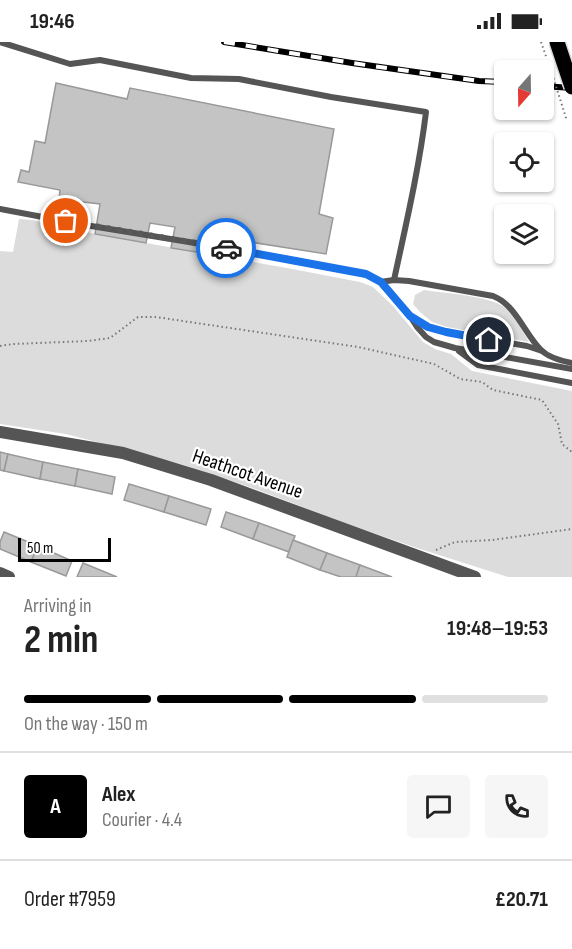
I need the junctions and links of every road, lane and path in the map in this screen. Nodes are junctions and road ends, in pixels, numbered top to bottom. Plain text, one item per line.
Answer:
1 (0, 42) edge
2 (541, 42) edge
3 (557, 42) edge
4 (572, 87) edge
5 (567, 121) dead end
6 (0, 209) edge
7 (394, 280) junction
8 (381, 282) junction
9 (410, 316) junction
10 (0, 346) edge
11 (455, 348) junction
12 (542, 352) junction
13 (572, 363) edge
14 (572, 369) edge
15 (572, 383) edge
16 (0, 432) edge
17 (572, 452) edge
18 (572, 529) edge
19 (455, 543) dead end
20 (0, 573) edge
21 (9, 577) edge
22 (476, 577) edge

1 - 7 lane
2 - 5 path, bridge
3 - 4 main road, bridge
6 - 8 lane
7 - 8 lane
7 - 12 lane
8 - 9 lane
9 - 11 lane
9 - 12 lane
10 - 17 path
11 - 14 lane
11 - 15 lane
12 - 13 lane
16 - 22 street, Heathcot Avenue
18 - 19 path
20 - 21 street

